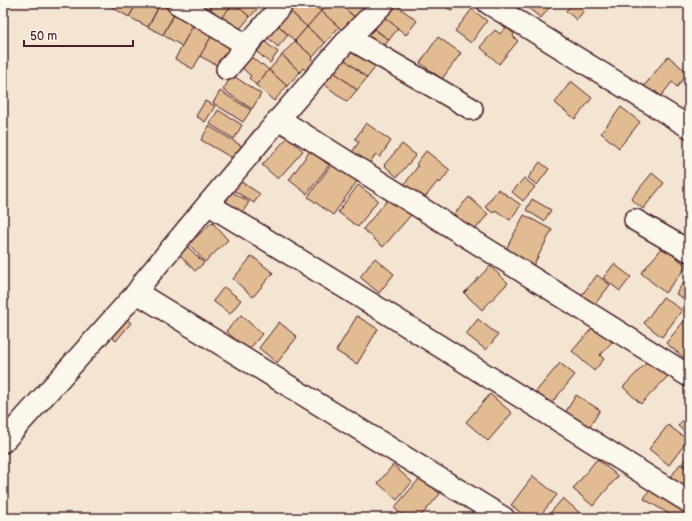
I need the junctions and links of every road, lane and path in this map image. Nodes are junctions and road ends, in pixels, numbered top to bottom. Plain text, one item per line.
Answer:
1 (283, 3) edge
2 (384, 3) edge
3 (488, 3) edge
4 (187, 5) edge
5 (349, 38) junction
6 (246, 45) junction
7 (226, 69) dead end
8 (472, 109) dead end
9 (279, 119) junction
10 (689, 127) edge
11 (208, 204) junction
12 (635, 220) dead end
13 (689, 251) edge
14 (138, 291) junction
15 (689, 376) edge
16 (3, 442) edge
17 (689, 502) edge
18 (504, 518) edge

1 - 6 street
2 - 5 street
3 - 10 street
4 - 6 street
5 - 8 street
5 - 9 street
6 - 7 street
9 - 11 street
9 - 15 street
11 - 14 street
11 - 17 street
12 - 13 street
14 - 16 street
14 - 18 street

